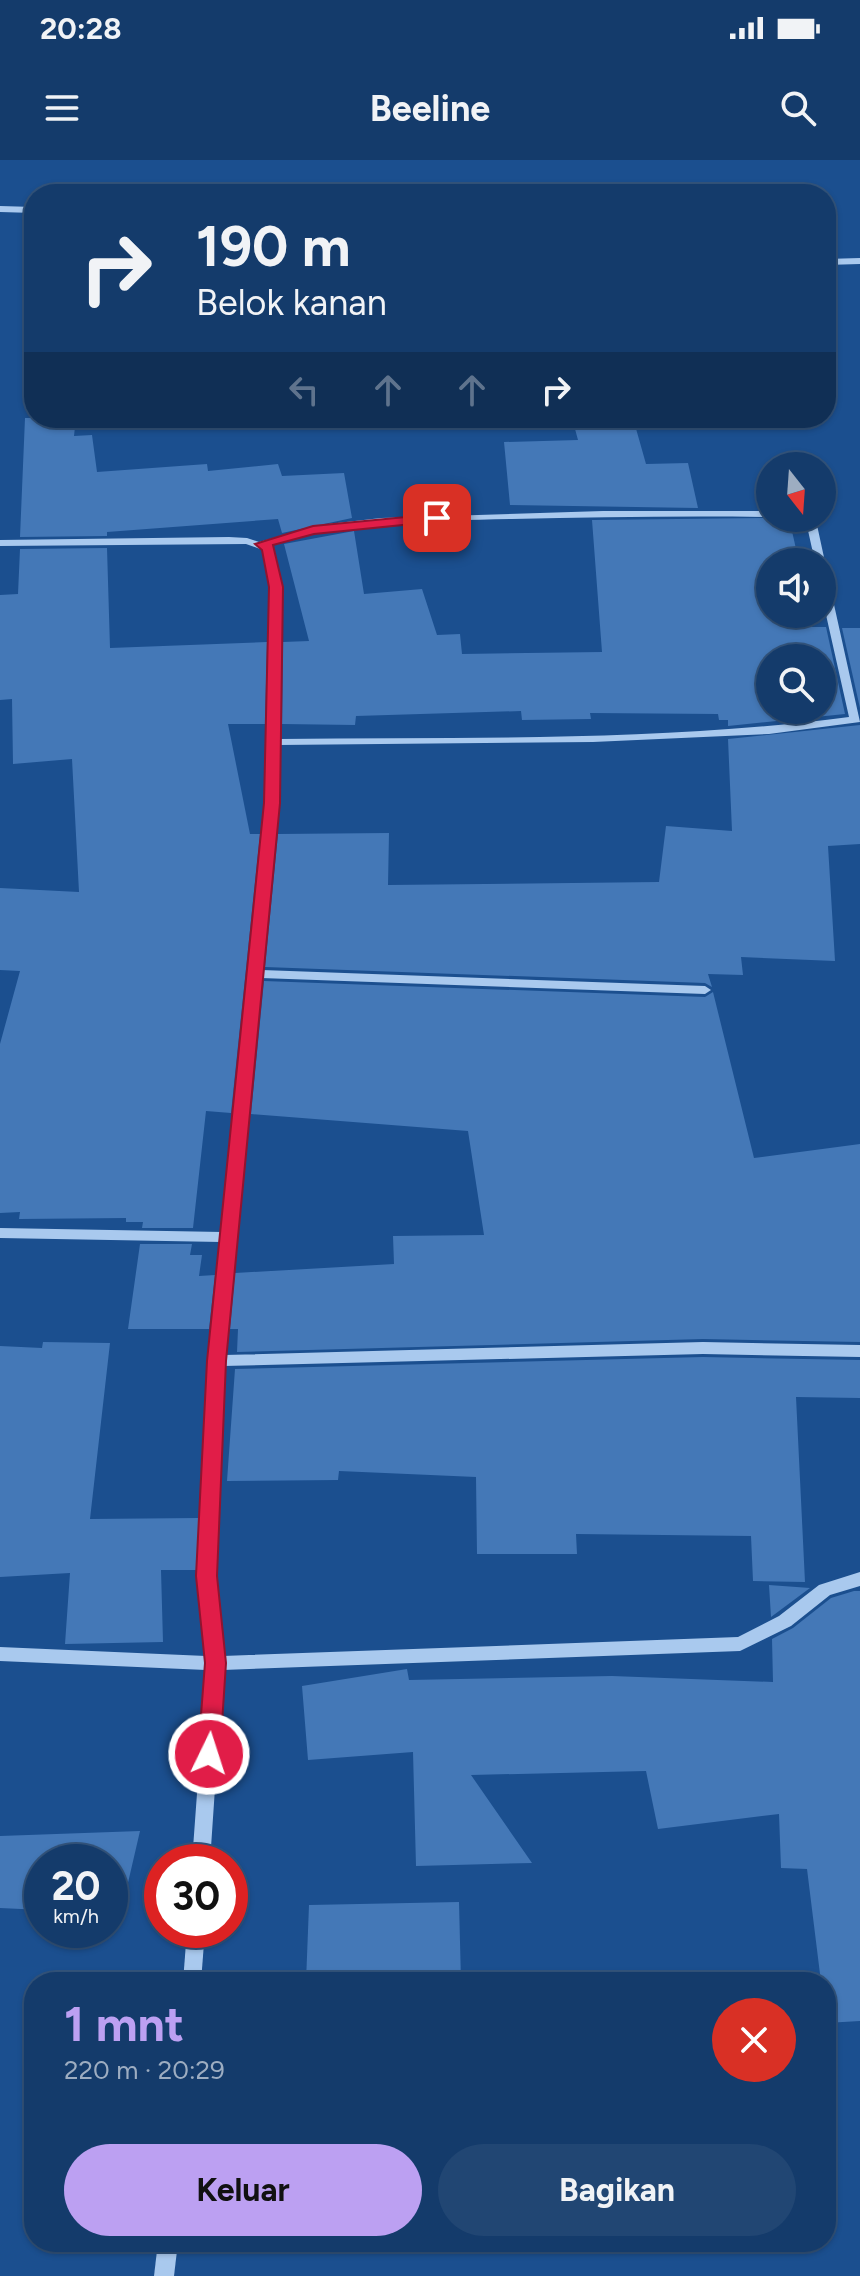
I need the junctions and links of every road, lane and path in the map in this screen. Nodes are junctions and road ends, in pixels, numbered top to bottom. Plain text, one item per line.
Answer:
1 (0, 209) edge
2 (24, 210) edge
3 (860, 261) edge
4 (836, 262) edge
5 (756, 514) edge
6 (0, 543) edge
7 (262, 544) junction
8 (835, 628) edge
9 (857, 720) edge
10 (274, 742) junction
11 (257, 974) junction
12 (705, 990) dead end
13 (0, 1233) edge
14 (230, 1237) junction
15 (860, 1351) edge
16 (216, 1361) junction
17 (860, 1579) edge
18 (0, 1654) edge
19 (215, 1663) junction
20 (202, 1844) edge
21 (195, 1948) edge
22 (193, 1972) edge
23 (167, 2252) edge
24 (164, 2276) edge

1 - 2 street
3 - 4 street
5 - 7 street
6 - 7 street
7 - 10 street
8 - 9 street
9 - 10 street
10 - 11 street
11 - 12 street
11 - 14 street
13 - 14 street
14 - 16 street
15 - 16 street
16 - 19 street
17 - 19 street
18 - 19 street
19 - 20 street
21 - 22 street
23 - 24 street

